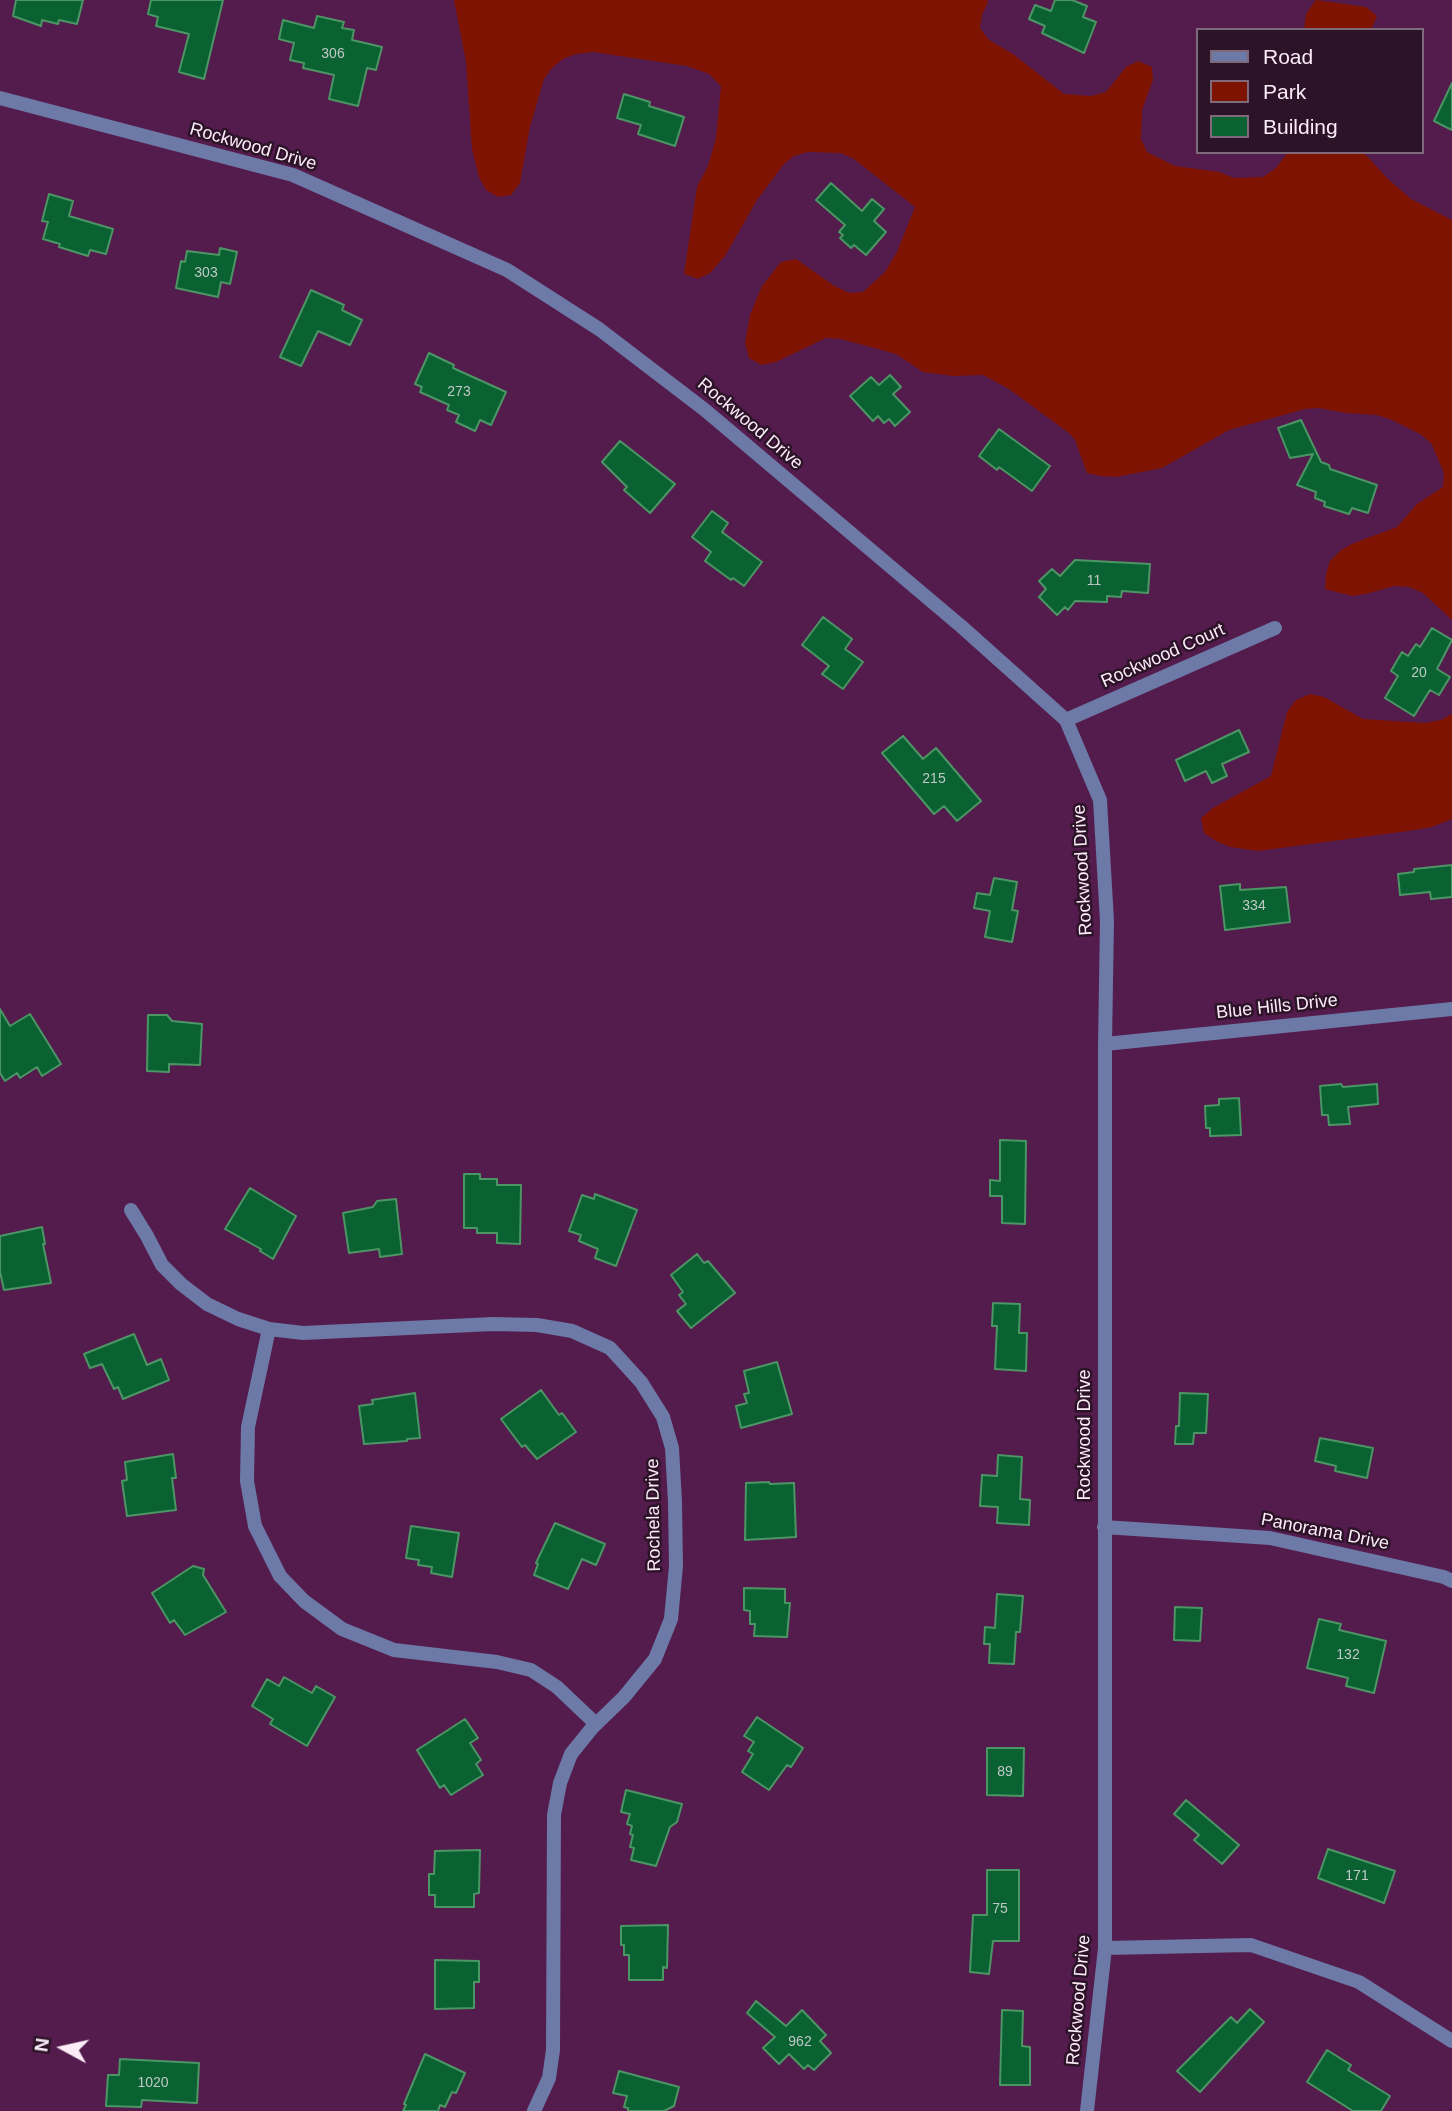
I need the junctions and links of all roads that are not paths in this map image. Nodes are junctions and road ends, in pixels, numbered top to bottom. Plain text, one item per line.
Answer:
1 (0, 98) edge
2 (1275, 628) dead end
3 (1066, 720) junction
4 (1452, 1009) edge
5 (1105, 1044) junction
6 (131, 1210) dead end
7 (269, 1329) junction
8 (1104, 1527) junction
9 (1452, 1581) edge
10 (596, 1724) junction
11 (1105, 1948) junction
12 (1452, 2041) edge
13 (534, 2111) edge
14 (1087, 2111) edge

1 - 3 street, Rockwood Drive
2 - 3 street, Rockwood Court
3 - 5 street, Rockwood Drive
4 - 5 street, Blue Hills Drive
5 - 8 street, Rockwood Drive
6 - 7 street, Rochela Drive
7 - 10 street
7 - 10 street, Rochela Drive
8 - 9 street, Panorama Drive
8 - 11 street, Rockwood Drive
10 - 13 street, Rochela Drive
11 - 12 street
11 - 14 street, Rockwood Drive

